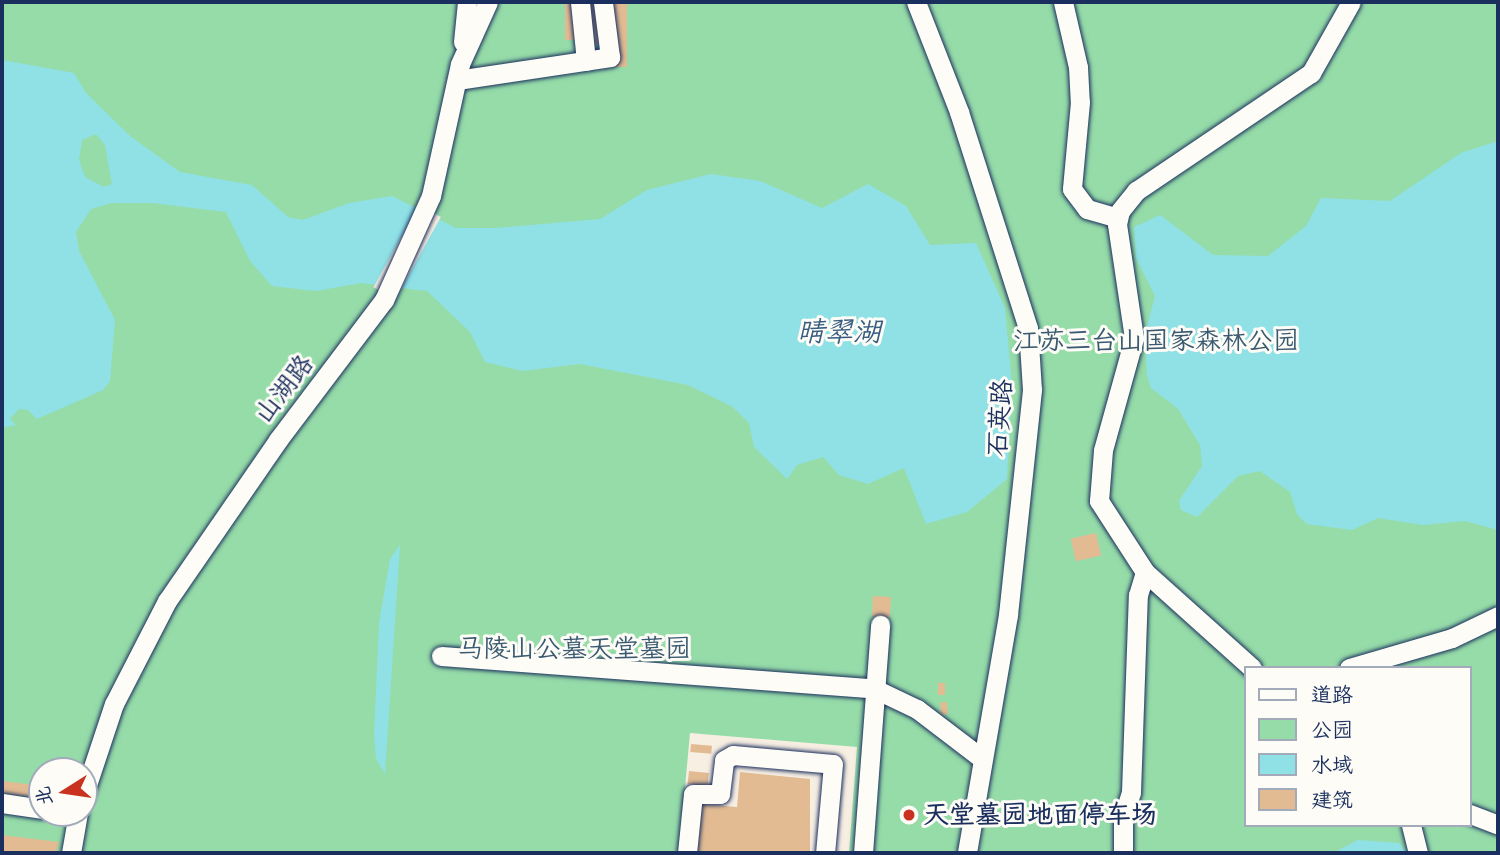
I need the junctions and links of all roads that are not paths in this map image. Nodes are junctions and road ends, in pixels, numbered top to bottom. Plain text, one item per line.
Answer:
1 (467, 2) edge
2 (488, 2) edge
3 (580, 2) edge
4 (603, 2) edge
5 (915, 2) edge
6 (1063, 2) edge
7 (1351, 2) edge
8 (586, 61) junction
9 (459, 72) junction
10 (1118, 218) junction
11 (1145, 572) junction
12 (1498, 616) edge
13 (880, 625) dead end
14 (441, 656) dead end
15 (1250, 666) edge
16 (1356, 666) edge
17 (876, 689) junction
18 (96, 757) edge
19 (981, 757) junction
20 (2, 803) edge
21 (28, 807) edge
22 (1472, 815) edge
23 (1498, 825) edge
24 (72, 827) edge
25 (1412, 827) edge
26 (71, 852) edge
27 (687, 853) edge
28 (825, 853) edge
29 (863, 853) edge
30 (967, 853) edge
31 (1123, 853) edge
32 (1418, 853) edge

1 - 9 street
2 - 9 street, 山湖路
3 - 8 street
4 - 8 street
5 - 19 street, 石英路
6 - 10 street
7 - 10 street
8 - 9 street
9 - 18 street, 山湖路
10 - 11 street
11 - 15 street
11 - 31 street
12 - 16 street
13 - 17 street
14 - 17 street
17 - 19 street
17 - 29 street
19 - 30 street, 石英路
20 - 21 street
22 - 23 street
24 - 26 street
25 - 32 street
27 - 28 street

